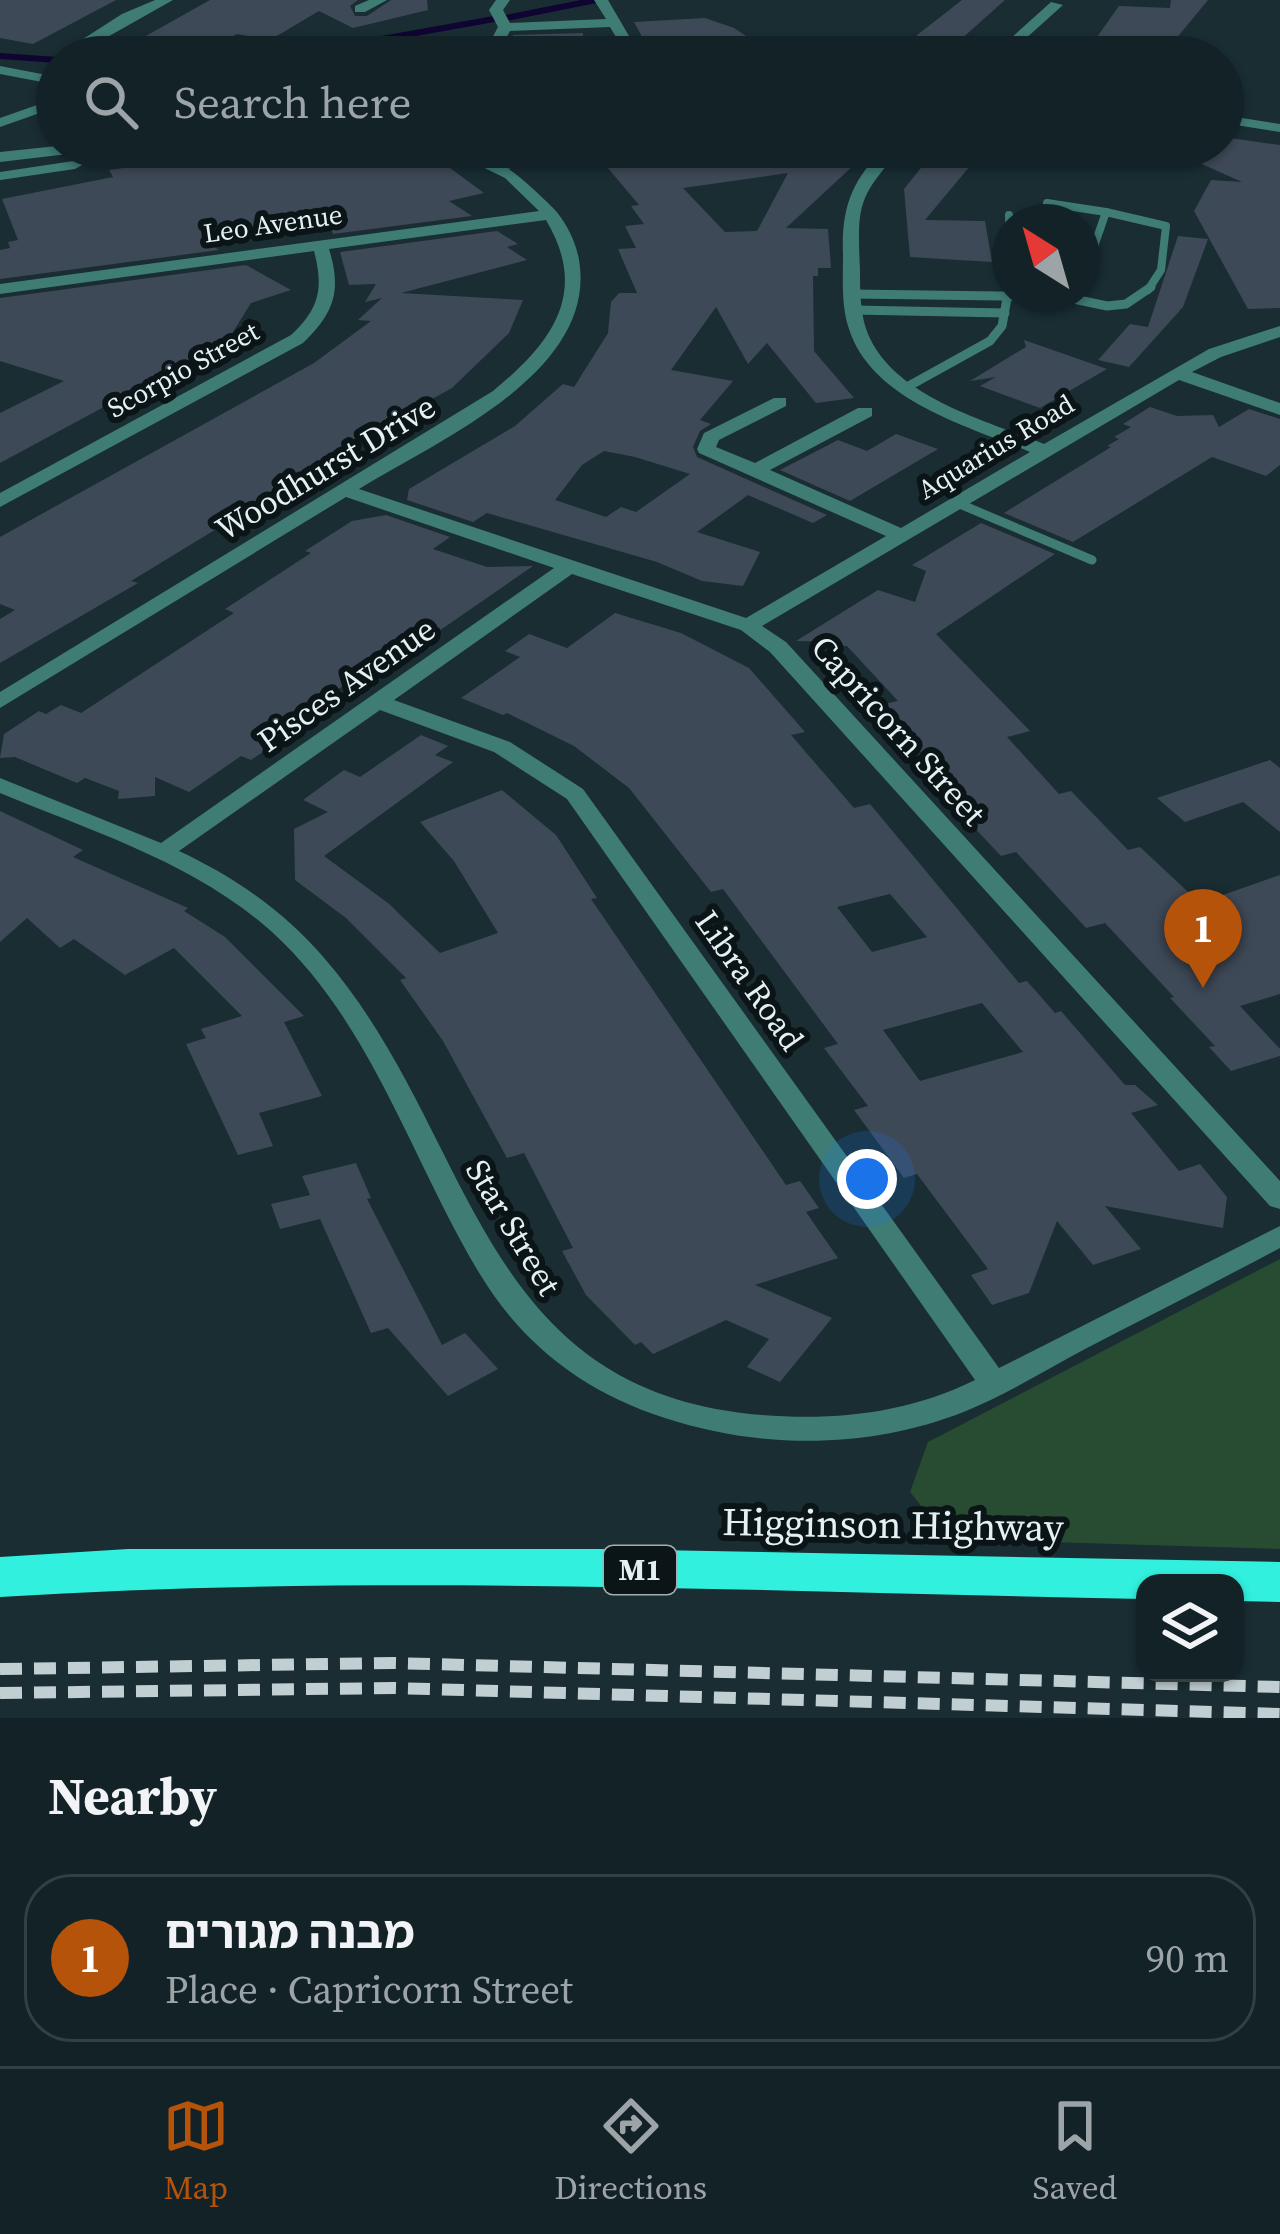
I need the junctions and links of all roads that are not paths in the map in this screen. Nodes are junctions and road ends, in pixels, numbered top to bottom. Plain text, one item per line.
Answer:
1 (166, 0) edge
2 (380, 0) edge
3 (503, 0) edge
4 (603, 3) edge
5 (1056, 5) dead end
6 (360, 10) dead end
7 (613, 23) junction
8 (506, 27) junction
9 (108, 36) edge
10 (501, 36) edge
11 (626, 36) edge
12 (1021, 36) edge
13 (36, 69) edge
14 (0, 70) edge
15 (36, 110) edge
16 (1244, 122) edge
17 (0, 123) edge
18 (1280, 128) edge
19 (36, 153) edge
20 (0, 157) edge
21 (49, 168) edge
22 (498, 168) edge
23 (872, 168) edge
24 (0, 176) edge
25 (1047, 203) dead end
26 (1106, 212) junction
27 (553, 214) junction
28 (1100, 229) edge
29 (320, 245) junction
30 (0, 289) edge
31 (992, 297) edge
32 (854, 302) junction
33 (1100, 306) edge
34 (1005, 313) joint
35 (1280, 331) edge
36 (1177, 373) junction
37 (907, 387) junction
38 (780, 402) dead end
39 (1280, 409) edge
40 (865, 412) dead end
41 (1043, 450) junction
42 (753, 472) junction
43 (346, 490) junction
44 (0, 501) edge
45 (955, 502) junction
46 (901, 535) junction
47 (1092, 560) dead end
48 (568, 567) junction
49 (748, 626) junction
50 (0, 701) edge
51 (380, 702) junction
52 (0, 784) edge
53 (160, 854) junction
54 (1280, 1199) edge
55 (1280, 1236) edge
56 (994, 1383) junction
57 (0, 1577) edge
58 (1280, 1582) edge

1 - 9 street
2 - 6 street
3 - 8 street
4 - 7 street
5 - 12 street
7 - 8 street
7 - 11 street
8 - 10 street
13 - 14 street
15 - 17 street
16 - 18 street
19 - 20 street
21 - 24 lane
22 - 27 street
23 - 32 street
25 - 26 lane
26 - 28 lane
26 - 33 lane
27 - 29 street, Leo Avenue
27 - 43 street, Woodhurst Drive
29 - 30 street, Leo Avenue
29 - 44 street, Scorpio Street
31 - 32 lane
32 - 34 lane
32 - 37 street
34 - 37 lane
35 - 36 street, Aquarius Road
36 - 39 street
36 - 41 street, Aquarius Road
37 - 41 street
38 - 42 street
40 - 42 street
41 - 45 street, Aquarius Road
42 - 46 street
43 - 48 street, Capricorn Street
43 - 50 street, Woodhurst Drive
45 - 46 street, Aquarius Road
45 - 47 lane
46 - 49 street, Aquarius Road
48 - 49 street, Capricorn Street
48 - 51 street, Pisces Avenue
49 - 54 street, Capricorn Street
51 - 53 street, Pisces Avenue
51 - 56 street, Libra Road
52 - 53 street, Star Street
53 - 56 street, Star Street
55 - 56 street, Star Street
57 - 58 highway, Higginson Highway / M1

